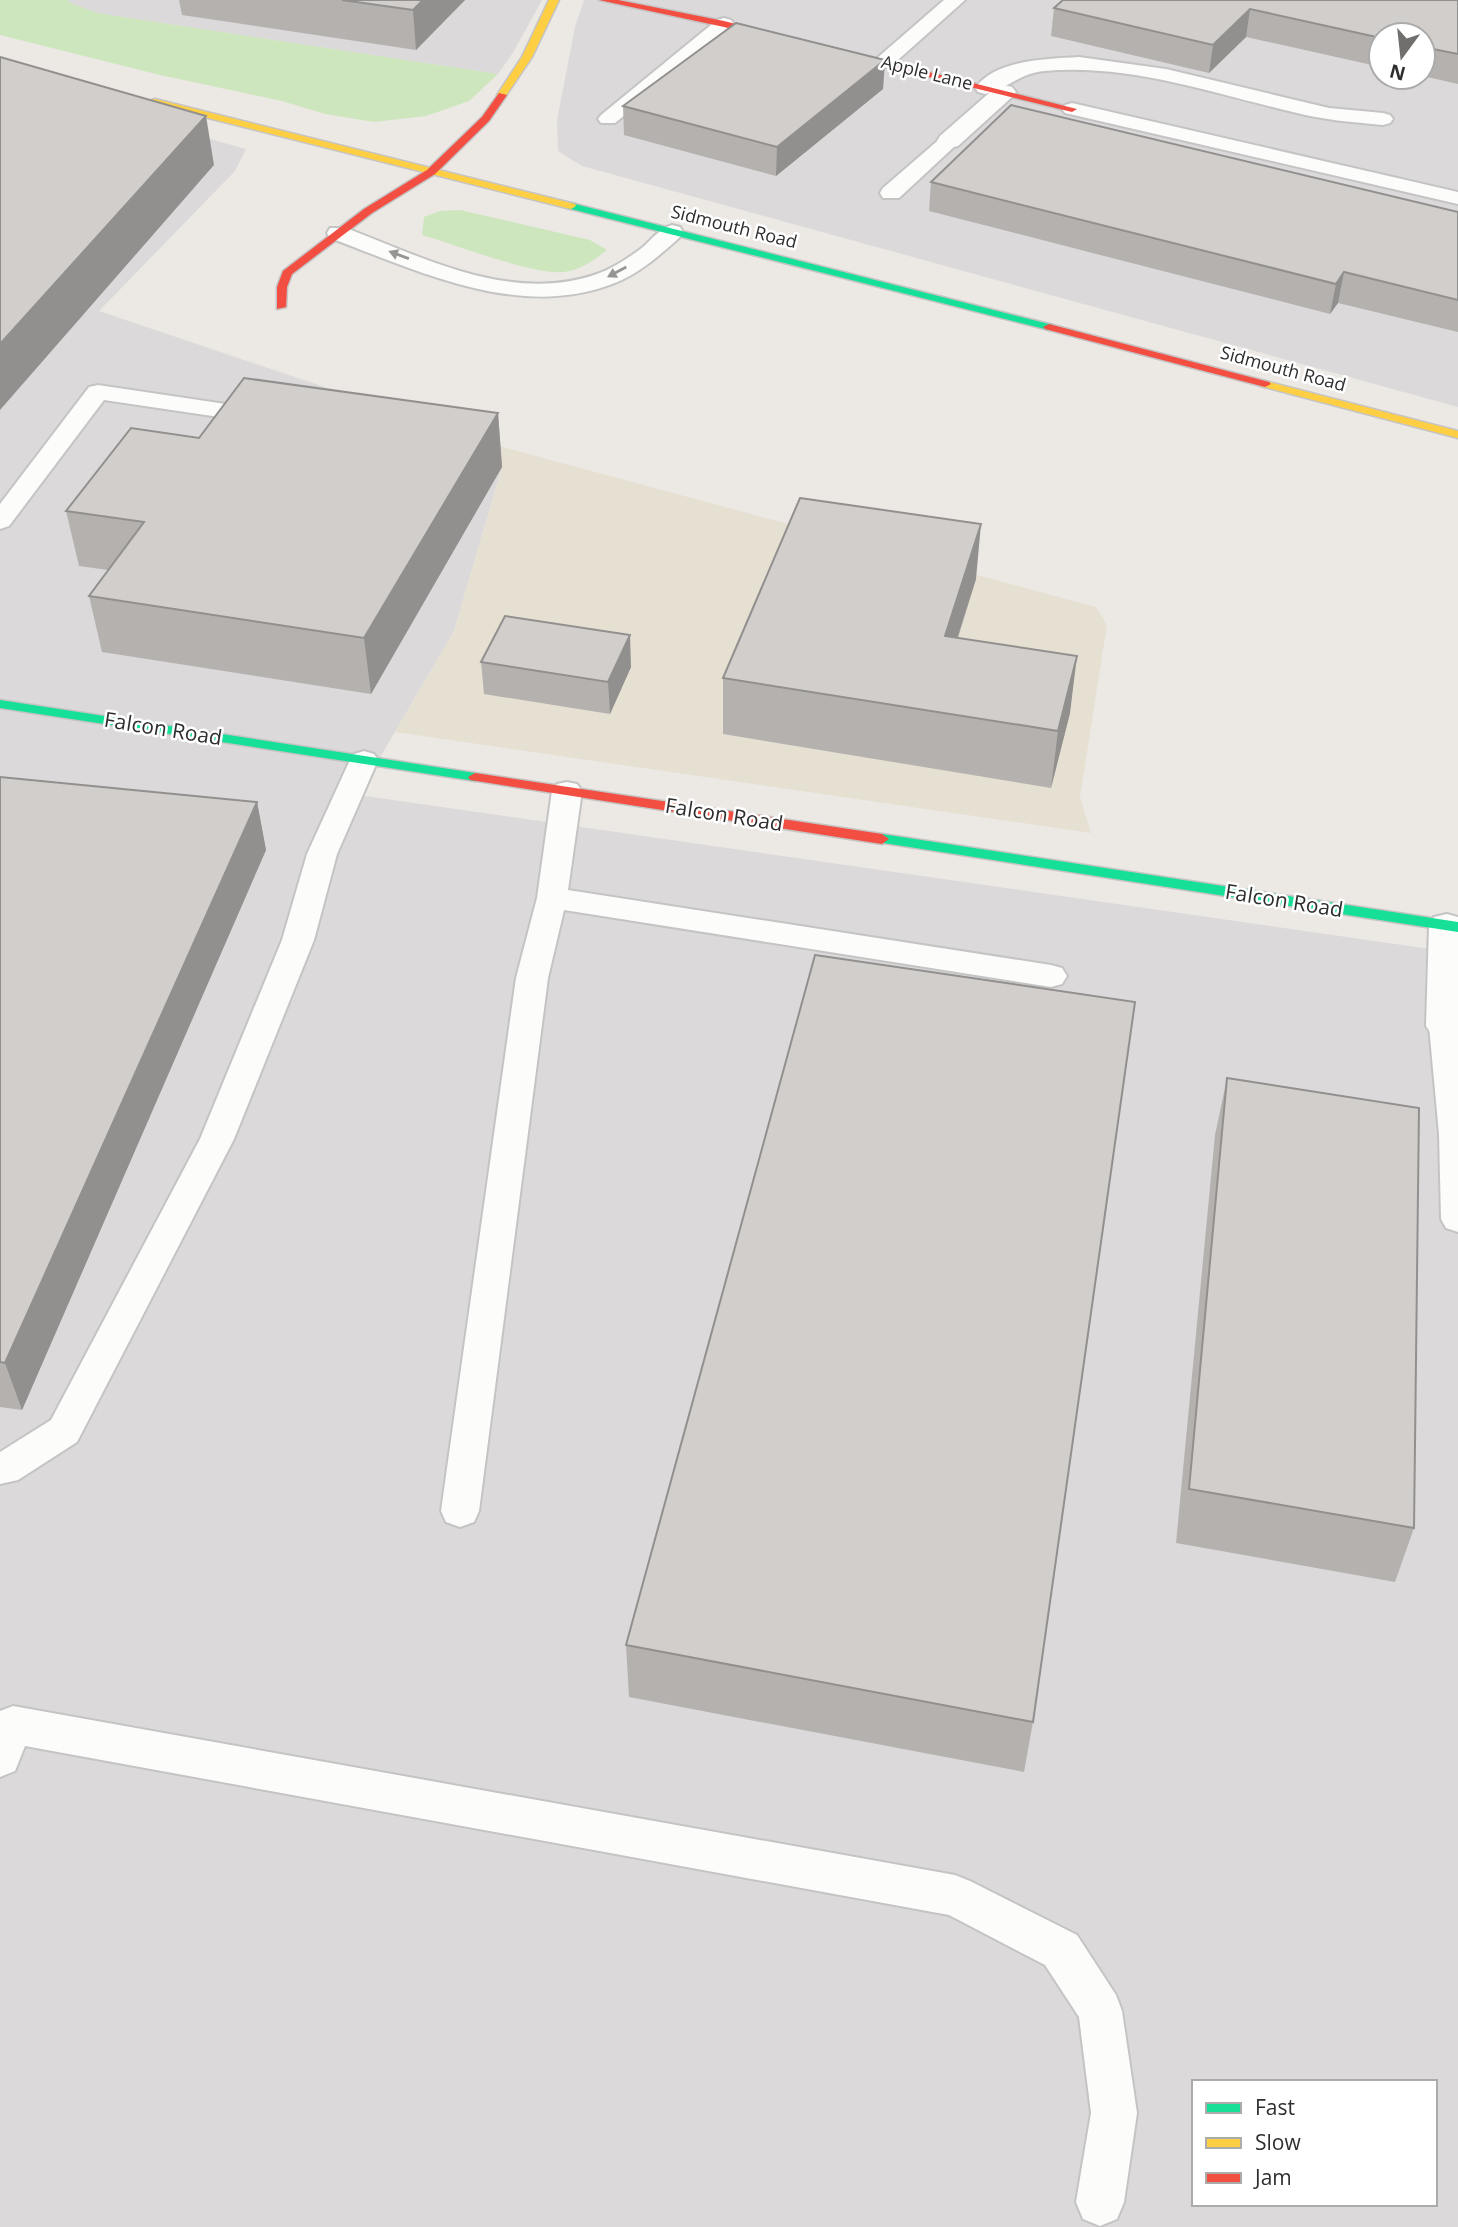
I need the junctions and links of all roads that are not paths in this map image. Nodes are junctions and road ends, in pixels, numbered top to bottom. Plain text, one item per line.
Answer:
1 (554, 0) edge
2 (604, 0) edge
3 (955, 0) edge
4 (724, 24) junction
5 (883, 63) junction
6 (994, 90) junction
7 (144, 99) edge
8 (1072, 110) joint
9 (608, 119) dead end
10 (1383, 119) dead end
11 (949, 141) joint
12 (431, 172) junction
13 (891, 193) dead end
14 (1458, 198) edge
15 (672, 232) junction
16 (338, 233) junction
17 (281, 307) dead end
18 (275, 419) edge
19 (1458, 435) edge
20 (0, 522) edge
21 (0, 704) edge
22 (364, 760) junction
23 (567, 790) junction
24 (552, 898) junction
25 (1453, 926) edge
26 (1051, 976) dead end
27 (1446, 1026) joint
28 (1458, 1219) edge
29 (0, 1468) edge
30 (460, 1511) dead end
31 (4, 1735) edge
32 (1100, 2202) dead end

1 - 12 street
2 - 4 street, Apple Lane
3 - 5 lane
4 - 5 street, Apple Lane
4 - 9 lane
5 - 6 street, Apple Lane
6 - 8 street, Apple Lane
6 - 10 lane
6 - 11 street, Apple Lane
7 - 12 street, Sidmouth Road
8 - 14 lane
11 - 13 lane
12 - 15 street, Sidmouth Road
12 - 16 street
15 -> 16 lane
15 - 19 street, Sidmouth Road
16 - 17 street
18 - 20 lane
21 - 22 street, Falcon Road
22 - 23 street, Falcon Road
22 - 29 lane
23 - 24 lane
23 - 25 street, Falcon Road
24 - 26 lane
24 - 30 lane
25 - 27 street, Falcon Road
27 - 28 lane
31 - 32 lane

